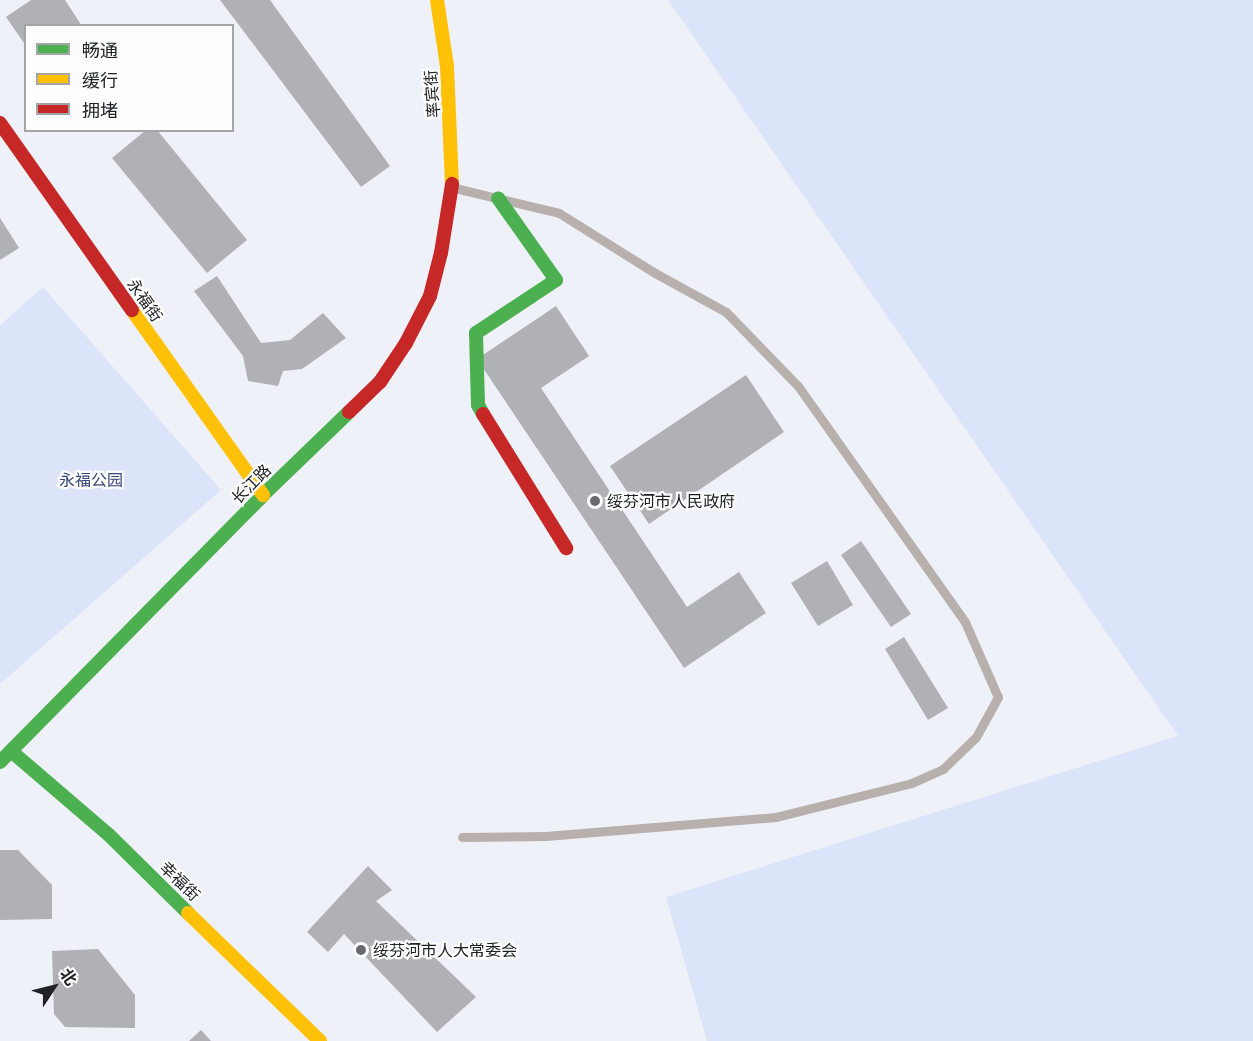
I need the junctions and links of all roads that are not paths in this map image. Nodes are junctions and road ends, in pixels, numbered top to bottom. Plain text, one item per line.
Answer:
1 (437, 0) edge
2 (0, 123) edge
3 (452, 187) junction
4 (498, 198) junction
5 (263, 495) junction
6 (566, 548) dead end
7 (11, 751) junction
8 (0, 762) edge
9 (462, 837) dead end
10 (320, 1041) edge

1 - 3 street, 率宾街
2 - 5 street, 永福街
3 - 4 lane
3 - 5 street, 长江路
4 - 6 street
4 - 9 lane
5 - 7 street, 长江路
7 - 8 street, 长江路
7 - 10 street, 幸福街

